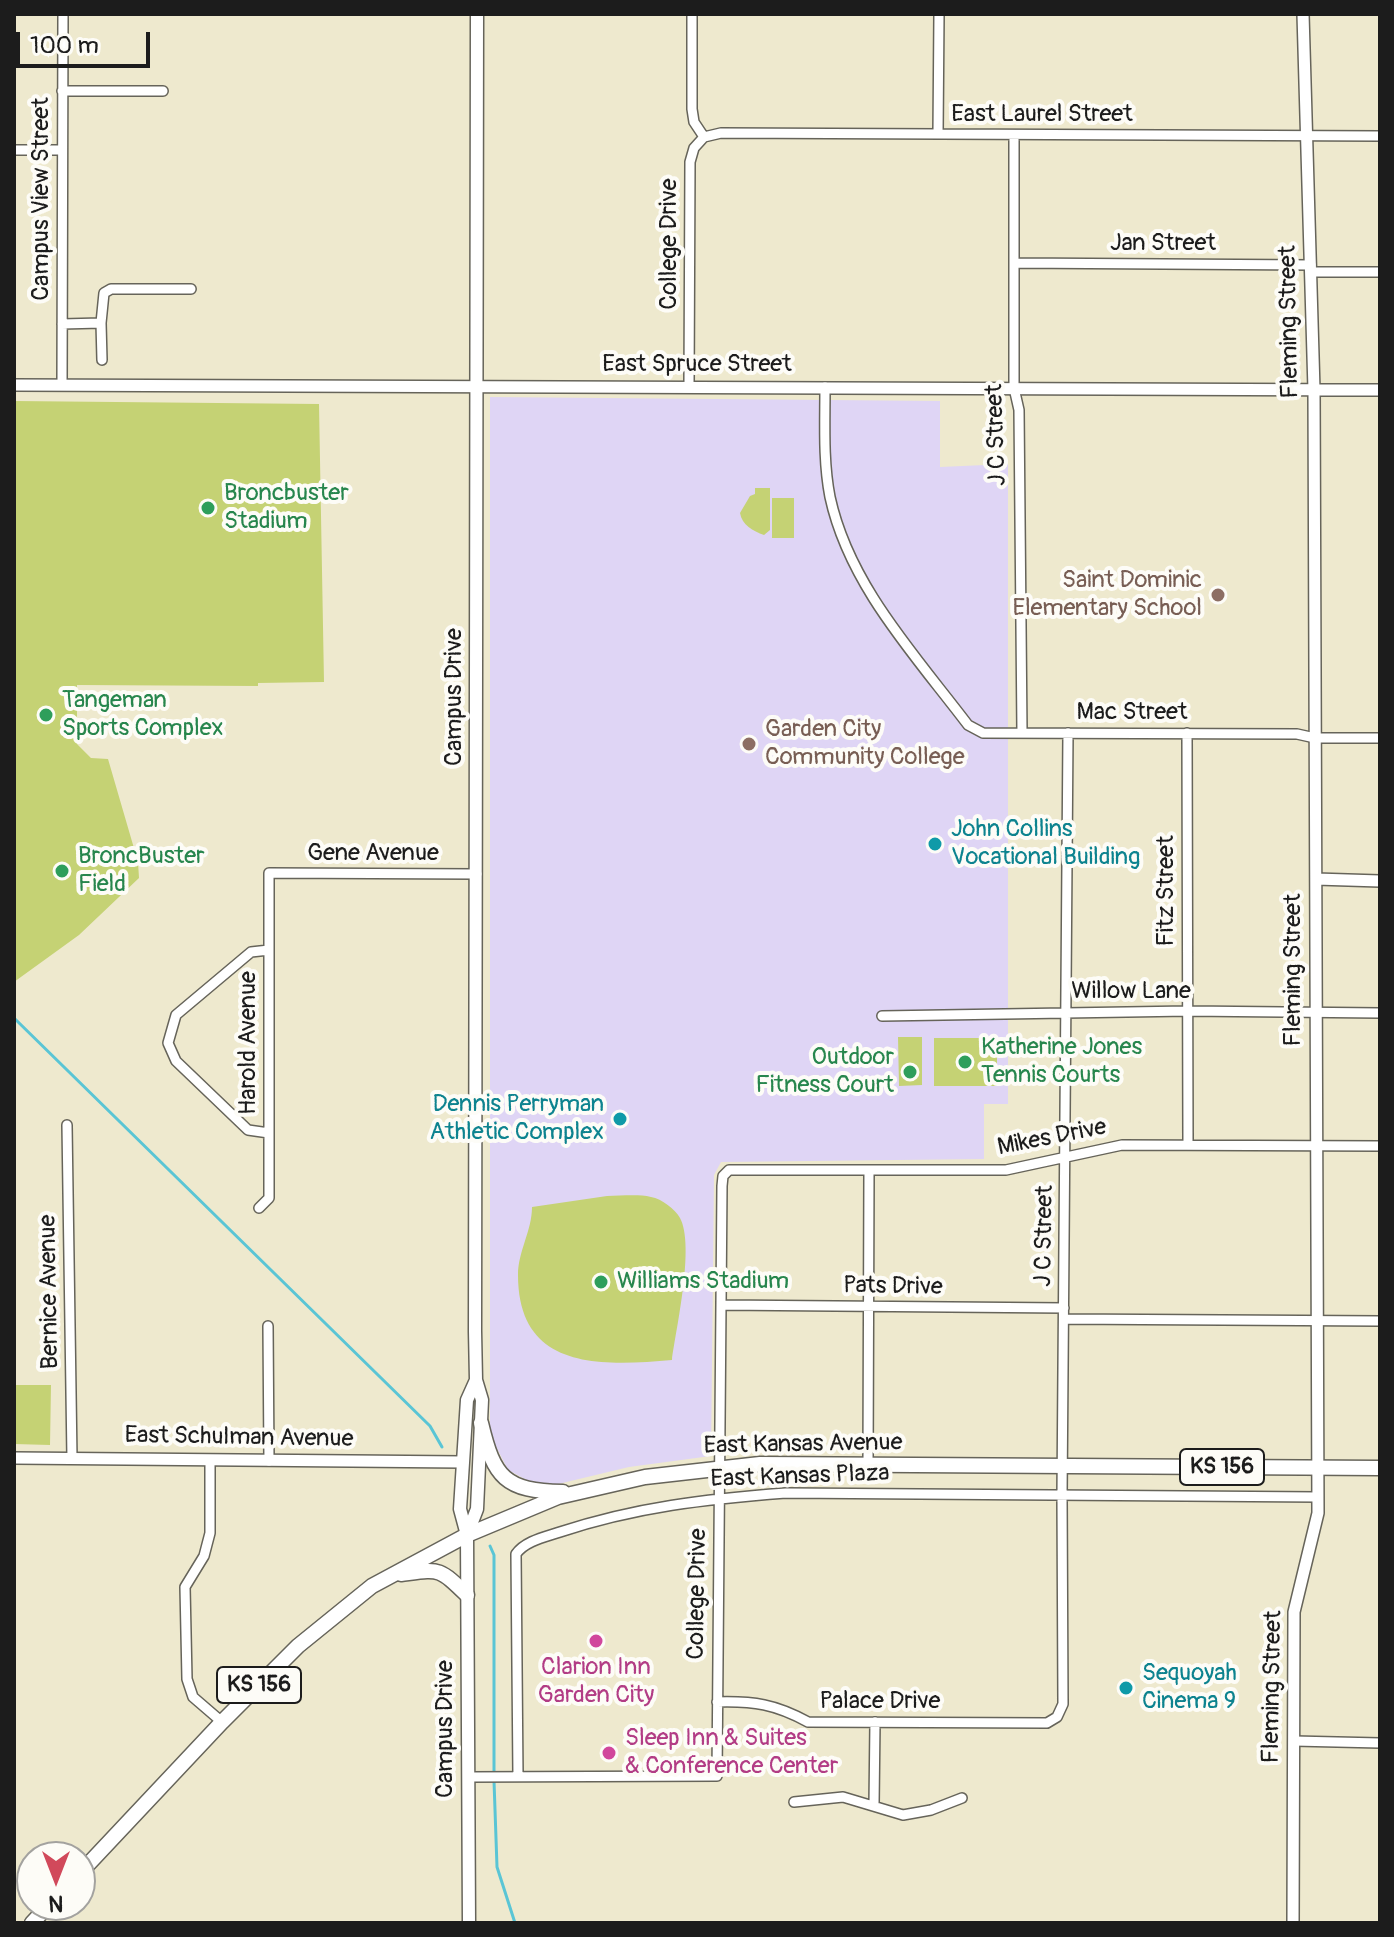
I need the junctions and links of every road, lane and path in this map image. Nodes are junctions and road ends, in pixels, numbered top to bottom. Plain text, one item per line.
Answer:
1 (63, 14) edge
2 (477, 14) edge
3 (692, 14) edge
4 (939, 14) edge
5 (1303, 14) edge
6 (62, 91) junction
7 (163, 91) dead end
8 (938, 134) junction
9 (1014, 135) junction
10 (1307, 135) junction
11 (1380, 136) edge
12 (704, 137) junction
13 (14, 150) edge
14 (62, 150) junction
15 (1015, 263) junction
16 (1311, 268) junction
17 (1380, 272) edge
18 (191, 289) dead end
19 (101, 323) junction
20 (62, 324) junction
21 (102, 360) dead end
22 (14, 385) edge
23 (62, 385) junction
24 (477, 386) junction
25 (689, 386) junction
26 (825, 387) junction
27 (1014, 388) junction
28 (1314, 390) junction
29 (1380, 390) edge
30 (1022, 733) junction
31 (1068, 733) junction
32 (1187, 733) junction
33 (1315, 738) junction
34 (1380, 738) edge
35 (269, 873) joint
36 (477, 874) junction
37 (1316, 879) junction
38 (1380, 881) edge
39 (269, 950) junction
40 (1188, 1011) junction
41 (1316, 1011) junction
42 (1066, 1012) junction
43 (1380, 1013) edge
44 (882, 1016) dead end
45 (67, 1125) dead end
46 (269, 1133) junction
47 (1188, 1145) junction
48 (1316, 1146) junction
49 (1380, 1146) edge
50 (1066, 1156) junction
51 (732, 1169) joint
52 (869, 1170) junction
53 (259, 1208) dead end
54 (721, 1305) junction
55 (869, 1306) junction
56 (1064, 1314) junction
57 (1317, 1321) junction
58 (1380, 1321) edge
59 (268, 1326) dead end
60 (476, 1380) junction
61 (481, 1423) junction
62 (14, 1458) edge
63 (72, 1459) junction
64 (210, 1460) junction
65 (269, 1461) junction
66 (463, 1462) junction
67 (868, 1464) junction
68 (1064, 1466) junction
69 (719, 1467) junction
70 (1317, 1468) junction
71 (1380, 1468) edge
72 (580, 1492) junction
73 (1062, 1496) junction
74 (1318, 1497) junction
75 (719, 1498) junction
76 (467, 1535) junction
77 (391, 1576) junction
78 (467, 1595) junction
79 (717, 1702) junction
80 (222, 1722) junction
81 (875, 1722) junction
82 (1047, 1723) joint
83 (1294, 1741) junction
84 (1380, 1743) edge
85 (475, 1777) junction
86 (518, 1777) junction
87 (962, 1798) dead end
88 (794, 1802) dead end
89 (874, 1805) junction
90 (96, 1856) edge
91 (469, 1923) edge
92 (1293, 1923) edge

1 - 6 street, Campus View Street
2 - 24 main road, Campus Drive
3 - 12 street
4 - 8 street
5 - 10 street, Fleming Street
6 - 7 street
6 - 14 street, Campus View Street
8 - 9 street, East Laurel Street
8 - 12 street, East Laurel Street
9 - 10 street, East Laurel Street
9 - 15 street, J C Street
10 - 11 street, East Laurel Street
10 - 16 street, Fleming Street
12 - 25 street, College Drive
13 - 14 street
14 - 20 street, Campus View Street
15 - 16 street, Jan Street
15 - 27 street, J C Street
16 - 17 street, Jan Street
16 - 28 street, Fleming Street
18 - 19 street
19 - 20 street
19 - 21 street
20 - 23 street, Campus View Street
22 - 23 street, East Spruce Street
23 - 24 street, East Spruce Street
24 - 25 street, East Spruce Street
24 - 36 main road, Campus Drive
25 - 26 street, East Spruce Street
26 - 27 street, East Spruce Street
26 - 30 street, Mac Street
27 - 28 street, East Spruce Street
27 - 30 street, J C Street
28 - 29 street, East Spruce Street
28 - 33 street, Fleming Street
30 - 31 street, Mac Street
31 - 32 street, Mac Street
31 - 42 street, J C Street
32 - 33 street, Mac Street
32 - 40 street, Fitz Street
33 - 34 street, Mac Street
33 - 37 street, Fleming Street
35 - 36 street, Gene Avenue
35 - 39 street, Harold Avenue
36 - 60 main road, Campus Drive
37 - 38 street
37 - 41 street, Fleming Street
39 - 46 street, Harold Avenue
39 - 46 street
40 - 41 street, Willow Lane
40 - 42 street, Willow Lane
40 - 47 street, Fitz Street
41 - 43 street, Willow Lane
41 - 48 street, Fleming Street
42 - 44 street, Willow Lane
42 - 50 street, J C Street
45 - 63 street, Bernice Avenue
46 - 53 street, Harold Avenue
47 - 48 street, Mikes Drive
47 - 50 street, Mikes Drive
48 - 49 street, Mikes Drive
48 - 57 street, Fleming Street
50 - 52 street, Mikes Drive
50 - 56 street, J C Street
51 - 52 street, Mikes Drive
51 - 54 street, College Drive
52 - 55 street
54 - 55 street, Pats Drive
54 - 69 street, College Drive
55 - 56 street, Pats Drive
55 - 67 street
56 - 57 street, Pats Drive
56 - 68 street, J C Street
57 - 58 street, Pats Drive
57 - 70 street, Fleming Street
59 - 65 street
60 - 61 main road, Campus Drive
60 - 66 main road, Campus Drive
61 - 72 main road
61 - 76 main road, Campus Drive
62 - 63 street, East Schulman Avenue
63 - 64 street, East Schulman Avenue
64 - 65 street, East Schulman Avenue
64 - 80 street
65 - 66 street, East Schulman Avenue
66 - 76 main road, Campus Drive
67 - 68 main road, East Kansas Avenue / KS 156
67 - 69 main road, East Kansas Avenue / KS 156
68 - 70 main road, East Kansas Avenue / KS 156
68 - 73 street, J C Street
69 - 72 main road, East Kansas Avenue / KS 156
69 - 75 street, College Drive
70 - 71 main road, East Kansas Avenue / KS 156
70 - 74 street, Fleming Street
72 - 76 main road, East Kansas Avenue / KS 156
73 - 74 street, East Kansas Plaza
73 - 75 street, East Kansas Plaza
73 - 82 street, J C Street
74 - 83 street, Fleming Street
75 - 79 street, College Drive
75 - 86 street, East Kansas Plaza
76 - 77 main road, East Kansas Avenue / KS 156
76 - 78 main road, Campus Drive
77 - 78 main road
77 - 80 main road, East Kansas Avenue / KS 156
78 - 85 main road, Campus Drive
79 - 81 street, Palace Drive
79 - 86 street, College Drive
80 - 90 main road, East Kansas Avenue / KS 156
81 - 82 street, Palace Drive
81 - 89 street
83 - 84 street
83 - 92 street, Fleming Street
85 - 86 street, College Drive
85 - 91 main road, Campus Drive
87 - 89 street
88 - 89 street

